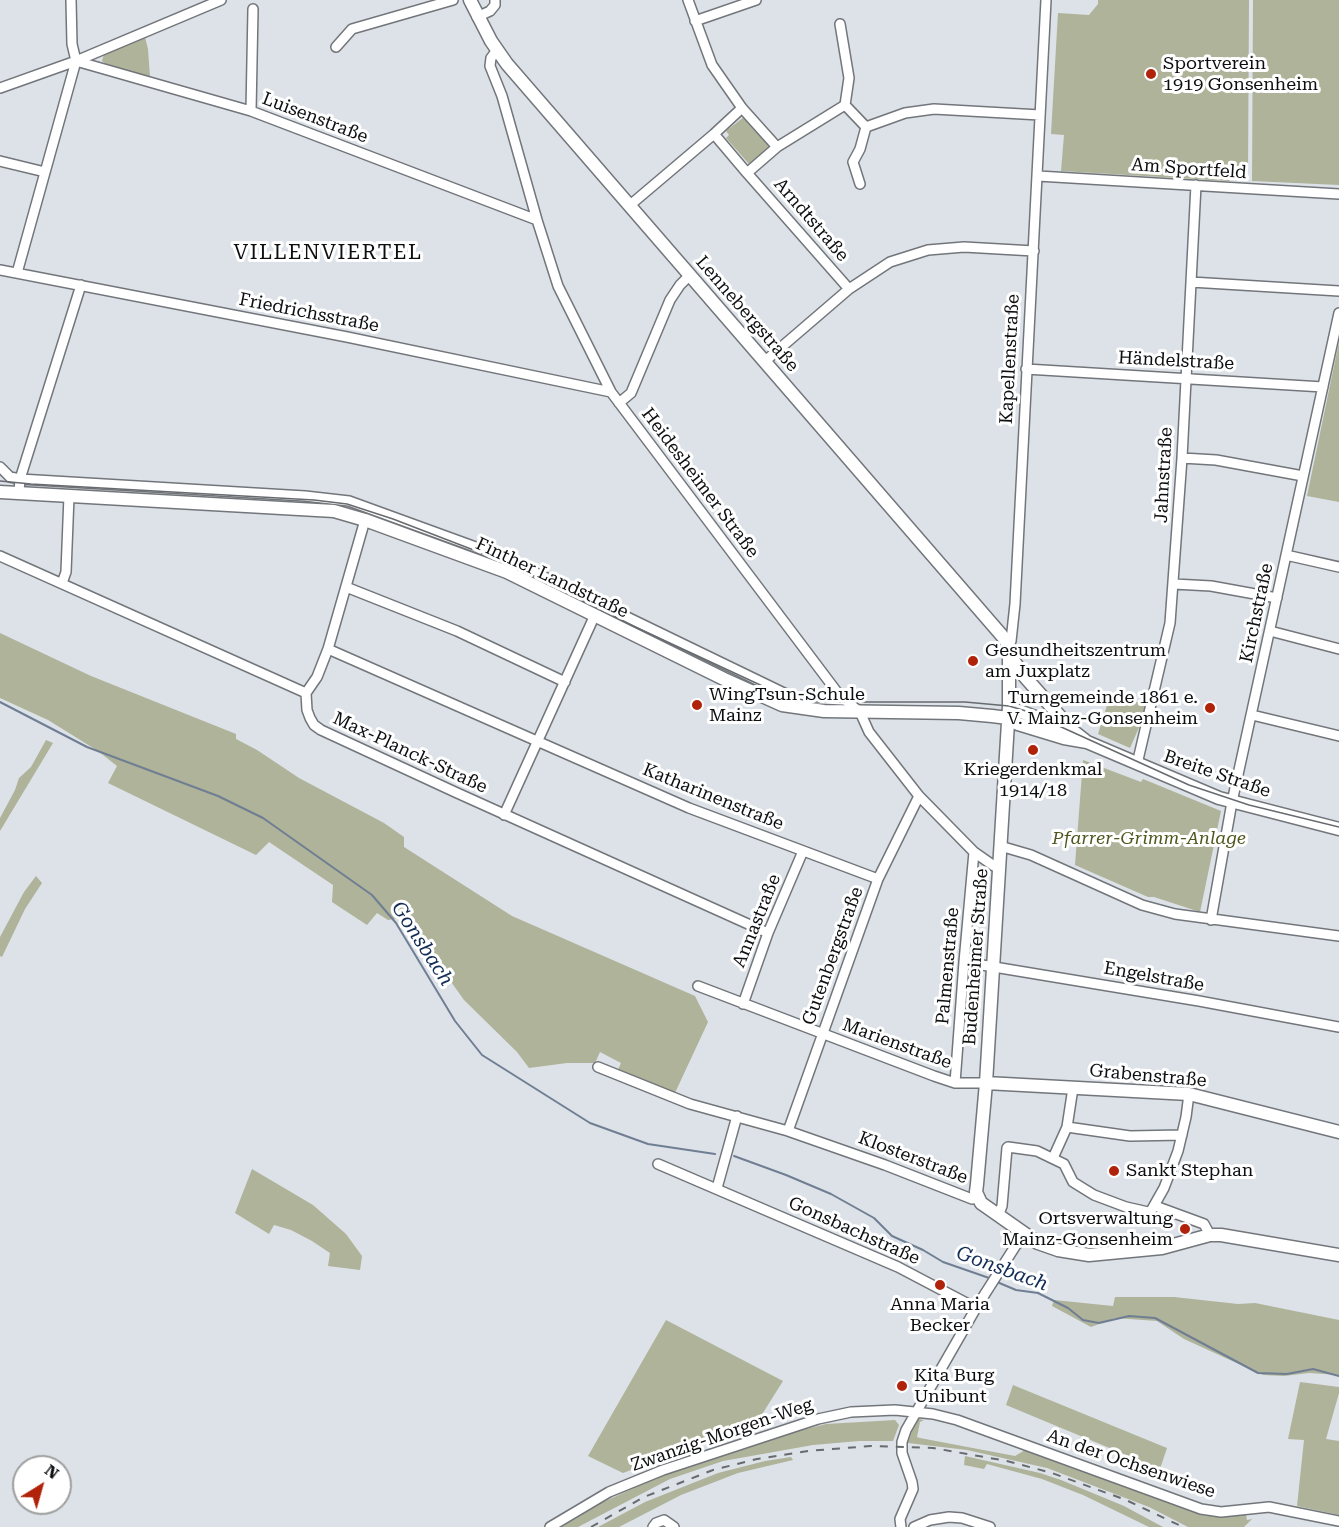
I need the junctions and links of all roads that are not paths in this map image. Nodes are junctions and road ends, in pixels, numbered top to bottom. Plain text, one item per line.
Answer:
1 (71, 0) edge
2 (221, 0) edge
3 (453, 0) edge
4 (470, 0) edge
5 (495, 0) edge
6 (688, 0) edge
7 (756, 0) edge
8 (1046, 0) edge
9 (253, 9) dead end
10 (477, 16) junction
11 (694, 21) junction
12 (840, 24) dead end
13 (336, 47) dead end
14 (497, 50) junction
15 (76, 61) junction
16 (0, 88) edge
17 (845, 105) junction
18 (742, 108) junction
19 (251, 111) junction
20 (1040, 115) junction
21 (866, 127) junction
22 (714, 134) junction
23 (777, 147) junction
24 (0, 161) edge
25 (45, 172) junction
26 (747, 173) junction
27 (1038, 176) junction
28 (860, 184) dead end
29 (1196, 185) junction
30 (1339, 194) edge
31 (629, 206) junction
32 (537, 220) junction
33 (1034, 251) junction
34 (0, 270) edge
35 (18, 273) junction
36 (690, 275) junction
37 (1191, 282) junction
38 (81, 285) junction
39 (849, 290) junction
40 (1339, 291) edge
41 (1339, 313) edge
42 (764, 362) junction
43 (1026, 369) junction
44 (1185, 378) junction
45 (1323, 387) junction
46 (611, 392) junction
47 (619, 403) junction
48 (1182, 458) junction
49 (0, 467) edge
50 (1303, 476) junction
51 (20, 479) junction
52 (0, 492) edge
53 (19, 492) junction
54 (69, 496) junction
55 (365, 520) junction
56 (1286, 555) junction
57 (0, 556) edge
58 (1339, 567) edge
59 (62, 583) junction
60 (1174, 584) junction
61 (346, 587) junction
62 (1277, 598) junction
63 (594, 617) junction
64 (1270, 632) junction
65 (1339, 649) edge
66 (328, 650) junction
67 (1010, 650) junction
68 (565, 682) junction
69 (306, 693) junction
70 (844, 700) junction
71 (860, 712) junction
72 (1252, 715) junction
73 (1008, 718) junction
74 (1068, 735) junction
75 (1339, 736) edge
76 (537, 741) junction
77 (1137, 764) junction
78 (918, 795) junction
79 (1232, 802) junction
80 (504, 815) junction
81 (1339, 829) edge
82 (1000, 846) junction
83 (803, 851) junction
84 (974, 852) junction
85 (999, 867) junction
86 (878, 879) junction
87 (1211, 920) junction
88 (768, 933) junction
89 (1339, 936) edge
90 (964, 962) junction
91 (992, 965) junction
92 (698, 986) dead end
93 (743, 1004) junction
94 (1339, 1027) edge
95 (823, 1035) junction
96 (598, 1067) dead end
97 (955, 1083) junction
98 (986, 1083) junction
99 (1073, 1088) junction
100 (1189, 1094) junction
101 (737, 1116) junction
102 (1067, 1127) junction
103 (788, 1131) junction
104 (1339, 1132) edge
105 (1182, 1135) junction
106 (1053, 1158) junction
107 (658, 1164) dead end
108 (717, 1188) junction
109 (978, 1198) junction
110 (1155, 1206) junction
111 (998, 1216) junction
112 (1210, 1235) junction
113 (1027, 1236) junction
114 (1339, 1255) edge
115 (976, 1308) junction
116 (915, 1412) junction
117 (1339, 1521) edge
118 (550, 1527) edge
119 (652, 1527) edge
120 (674, 1527) edge
121 (901, 1527) edge
122 (914, 1527) edge
123 (990, 1527) edge

1 - 15 street
2 - 15 street
3 - 13 street
4 - 10 main road, Lennebergstraße
5 - 10 street
6 - 11 street
7 - 11 street
8 - 20 street, Kapellenstraße
9 - 19 street
10 - 14 main road, Lennebergstraße
11 - 18 street
12 - 17 street
14 - 31 main road, Lennebergstraße
14 - 32 street, Heidesheimer Straße
15 - 16 street
15 - 19 street, Luisenstraße
15 - 25 street
17 - 21 street
17 - 23 street
18 - 22 street
18 - 23 street
19 - 32 street, Luisenstraße
20 - 21 street
20 - 27 street, Kapellenstraße
21 - 28 street
22 - 26 street, Arndtstraße
22 - 31 street
23 - 26 street
24 - 25 street
25 - 35 street
26 - 39 street, Arndtstraße
27 - 29 street, Am Sportfeld
27 - 33 street, Kapellenstraße
29 - 30 street, Am Sportfeld
29 - 37 street, Jahnstraße
31 - 36 main road, Lennebergstraße
32 - 46 street, Heidesheimer Straße
33 - 39 street
33 - 43 street, Kapellenstraße
34 - 35 street, Friedrichsstraße
35 - 38 street, Friedrichsstraße
36 - 42 main road, Lennebergstraße
36 - 47 street
37 - 40 street
37 - 44 street, Jahnstraße
38 - 46 street, Friedrichsstraße
38 - 51 street
39 - 42 street
41 - 45 street, Kirchstraße
42 - 67 main road, Lennebergstraße
43 - 44 street, Händelstraße
43 - 67 street, Kapellenstraße
44 - 45 street, Händelstraße
44 - 48 street, Jahnstraße
45 - 50 street, Kirchstraße
46 - 47 street, Heidesheimer Straße
47 - 70 street, Heidesheimer Straße
48 - 50 street
48 - 60 street, Jahnstraße
49 - 51 street
50 - 56 street, Kirchstraße
51 - 53 street
51 - 70 street, Finther Landstraße
52 - 53 main road, Finther Landstraße
53 - 54 main road, Finther Landstraße
54 - 55 main road, Finther Landstraße
54 - 59 street
55 - 61 street
55 - 63 main road, Finther Landstraße
56 - 58 street
56 - 62 street, Kirchstraße
57 - 59 street
59 - 69 street
60 - 62 street
60 - 77 street, Jahnstraße
61 - 66 street
61 - 68 street
62 - 64 street, Kirchstraße
63 - 68 street
63 - 71 main road, Finther Landstraße
64 - 65 street
64 - 72 street, Kirchstraße
66 - 69 street
66 - 76 street, Katharinenstraße
67 - 73 main road, Kapellenstraße
67 - 74 main road
68 - 76 street
69 - 80 street, Max-Planck-Straße
70 - 71 street, Heidesheimer Straße
71 - 73 main road, Finther Landstraße
71 - 78 street, Heidesheimer Straße
72 - 75 street
72 - 79 street, Kirchstraße
73 - 74 main road, Breite Straße
73 - 82 main road, Budenheimer Straße
74 - 77 main road, Breite Straße
76 - 80 street
76 - 83 street, Katharinenstraße
77 - 79 main road, Breite Straße
78 - 84 street, Heidesheimer Straße
78 - 86 street, Gutenbergstraße
79 - 81 main road, Breite Straße
79 - 87 street, Kirchstraße
80 - 88 street, Max-Planck-Straße
82 - 85 main road, Budenheimer Straße
82 - 87 street
83 - 86 street, Katharinenstraße
83 - 88 street, Annastraße
84 - 85 street, Heidesheimer Straße
84 - 90 street, Palmenstraße
85 - 91 main road, Budenheimer Straße
86 - 95 street, Gutenbergstraße
87 - 89 street
88 - 93 street, Annastraße
90 - 91 street, Engelstraße
90 - 97 street, Palmenstraße
91 - 94 street, Engelstraße
91 - 98 main road, Budenheimer Straße
92 - 93 street, Marienstraße
93 - 95 street, Marienstraße
95 - 97 street, Marienstraße
95 - 103 street, Gutenbergstraße
96 - 101 street, Klosterstraße
97 - 98 street, Marienstraße
98 - 99 main road, Grabenstraße
98 - 109 main road, Budenheimer Straße
99 - 100 main road, Grabenstraße
99 - 102 street
100 - 104 main road, Grabenstraße
100 - 105 street
101 - 103 street, Klosterstraße
101 - 108 street
102 - 105 street
102 - 106 street
103 - 109 street, Klosterstraße
105 - 110 street
106 - 110 street
106 - 111 street
107 - 108 street, Gonsbachstraße
108 - 115 street, Gonsbachstraße
109 - 111 main road, Klosterstraße
110 - 112 street
111 - 113 main road, Klosterstraße
112 - 113 main road, Klosterstraße
112 - 114 main road, Klosterstraße
113 - 115 street
115 - 116 street
116 - 117 street, An der Ochsenwiese
116 - 118 street, Zwanzig-Morgen-Weg
116 - 121 street
119 - 120 street
122 - 123 street

